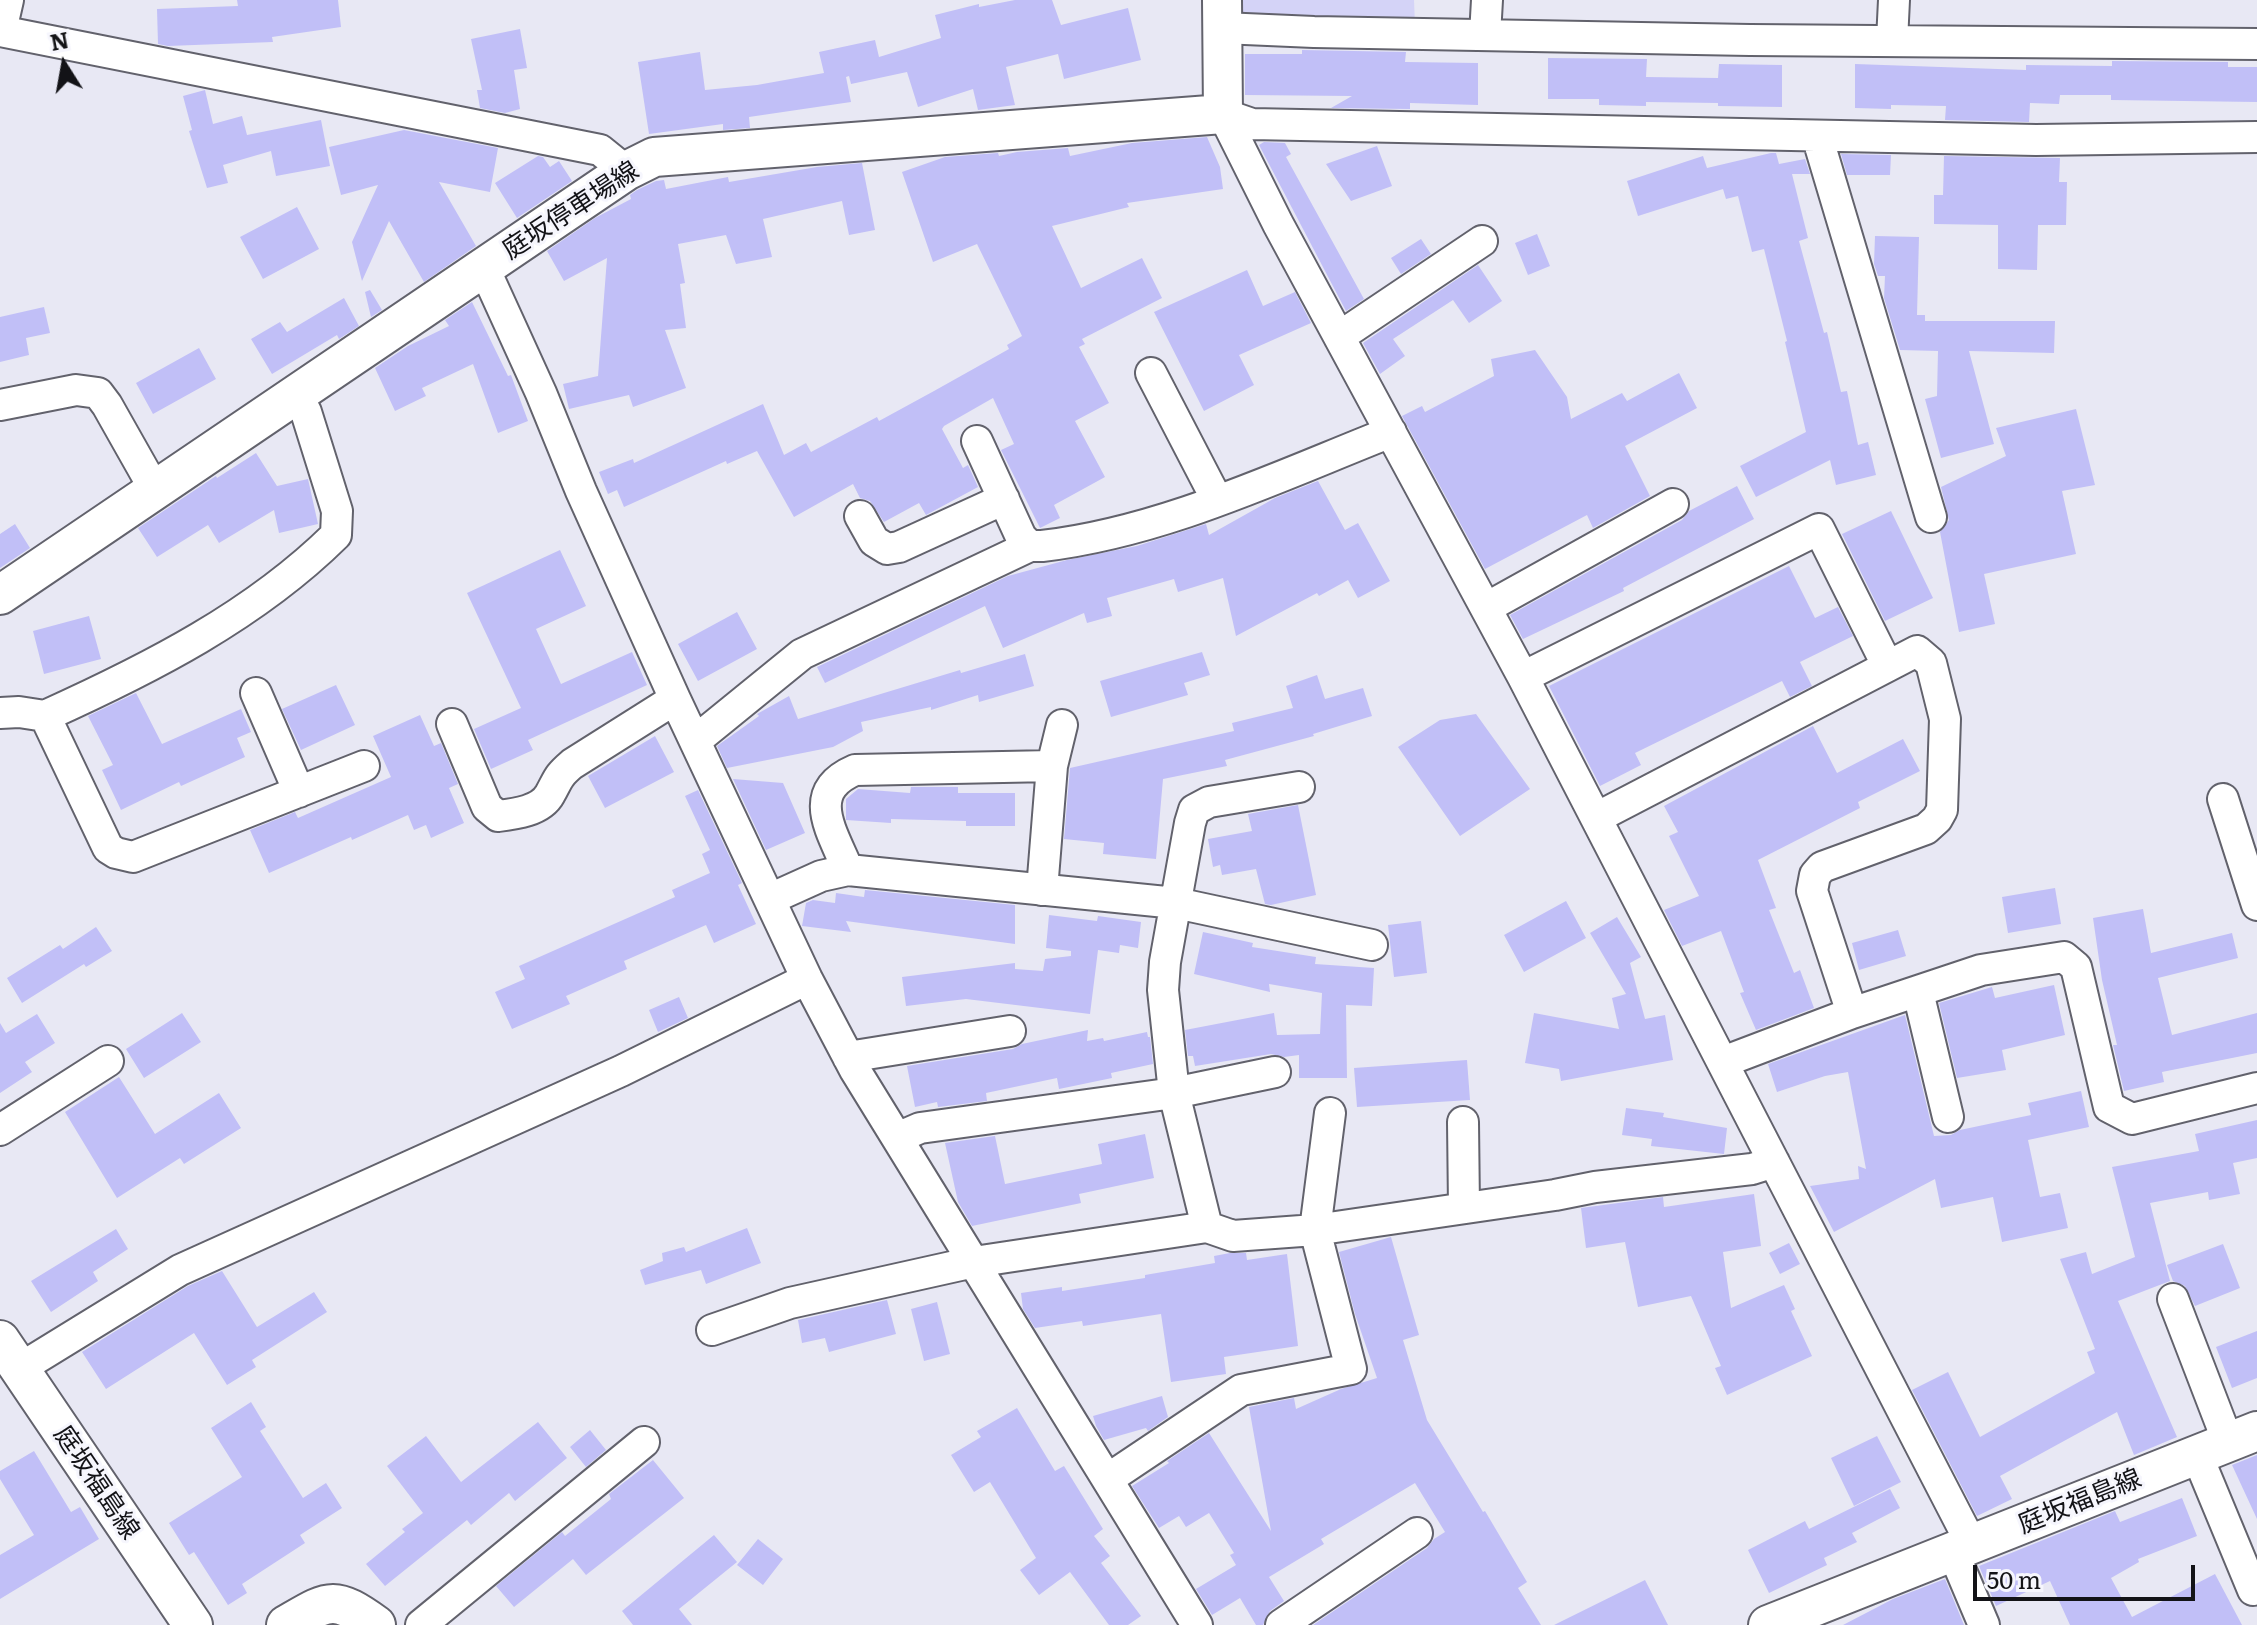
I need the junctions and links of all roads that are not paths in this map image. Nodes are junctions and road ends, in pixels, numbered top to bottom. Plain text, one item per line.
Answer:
1 (8, 0) edge
2 (1487, 0) edge
3 (1894, 0) edge
4 (1222, 14) edge
5 (0, 31) edge
6 (1485, 35) junction
7 (1892, 41) junction
8 (2257, 44) edge
9 (1223, 114) junction
10 (1817, 136) junction
11 (2257, 137) edge
12 (626, 171) junction
13 (1482, 241) dead end
14 (484, 268) junction
15 (1339, 337) junction
16 (1151, 373) dead end
17 (297, 395) junction
18 (0, 405) edge
19 (1391, 432) junction
20 (977, 441) dead end
21 (155, 490) junction
22 (1004, 499) junction
23 (1217, 500) junction
24 (1673, 504) dead end
25 (860, 516) dead end
26 (1931, 517) dead end
27 (1030, 546) junction
28 (0, 595) edge
29 (1486, 608) junction
30 (1887, 665) junction
31 (1523, 677) junction
32 (256, 693) dead end
33 (675, 699) junction
34 (0, 713) edge
35 (45, 716) junction
36 (452, 724) dead end
37 (1062, 725) dead end
38 (695, 741) junction
39 (364, 766) dead end
40 (1052, 766) junction
41 (1299, 787) dead end
42 (299, 792) junction
43 (2223, 799) dead end
44 (1596, 818) junction
45 (848, 870) junction
46 (1042, 890) junction
47 (770, 899) junction
48 (1176, 903) junction
49 (2257, 905) edge
50 (1372, 945) dead end
51 (807, 979) junction
52 (1918, 992) junction
53 (1852, 1013) junction
54 (1010, 1031) dead end
55 (848, 1057) junction
56 (108, 1061) dead end
57 (1723, 1062) junction
58 (1275, 1072) dead end
59 (2257, 1088) edge
60 (1174, 1093) junction
61 (1330, 1113) dead end
62 (1948, 1117) dead end
63 (1463, 1122) dead end
64 (0, 1130) edge
65 (897, 1138) junction
66 (1774, 1162) junction
67 (1464, 1208) junction
68 (1207, 1227) junction
69 (1315, 1230) junction
70 (974, 1262) junction
71 (2173, 1299) dead end
72 (712, 1330) dead end
73 (9, 1354) edge
74 (644, 1442) dead end
75 (2227, 1443) edge
76 (1108, 1479) junction
77 (1417, 1533) dead end
78 (1962, 1548) junction
79 (2253, 1590) dead end
80 (193, 1625) edge
81 (286, 1625) edge
82 (376, 1625) edge
83 (421, 1625) edge
84 (1197, 1625) edge
85 (1281, 1625) edge
86 (1768, 1625) edge
87 (1984, 1625) edge

1 - 5 street
2 - 6 street
3 - 7 street
4 - 6 street
4 - 9 main road
5 - 12 street
6 - 7 street
7 - 8 street
9 - 10 street
9 - 12 main road, 庭坂停車場線
9 - 15 street
10 - 11 street
10 - 26 street
12 - 14 main road, 庭坂停車場線
13 - 15 street
14 - 17 main road, 庭坂停車場線
14 - 33 street
15 - 19 street
16 - 23 street
17 - 21 main road, 庭坂停車場線
17 - 35 street
18 - 21 street
19 - 23 street
19 - 29 street
20 - 22 street
21 - 28 main road, 庭坂停車場線
22 - 25 street
22 - 27 street
23 - 27 street
24 - 29 street
27 - 38 street
29 - 31 street
30 - 31 street
30 - 44 street
30 - 53 street
31 - 44 street
32 - 42 street
33 - 36 street
33 - 38 street
34 - 35 street
35 - 42 street
37 - 40 street
38 - 47 street
39 - 42 street
40 - 45 street
40 - 46 street
41 - 48 street
43 - 49 street
44 - 57 street
45 - 46 street
45 - 47 street
46 - 48 street
47 - 51 street
48 - 50 street
48 - 60 street
51 - 55 street
51 - 73 street
52 - 53 street
52 - 59 street
52 - 62 street
53 - 57 street
54 - 55 street
55 - 65 street
56 - 64 street
57 - 66 street
58 - 60 street
60 - 65 street
60 - 68 street
61 - 69 street
63 - 67 street
65 - 70 street
66 - 67 street
66 - 78 street
67 - 69 street
68 - 69 street
68 - 70 street
69 - 76 street
70 - 72 street
70 - 76 street
71 - 75 street
73 - 80 main road, 庭坂福島線
74 - 83 street
75 - 78 main road, 庭坂福島線
75 - 79 street
76 - 84 street
77 - 85 street
78 - 86 main road, 庭坂福島線
78 - 87 street
81 - 82 main road

